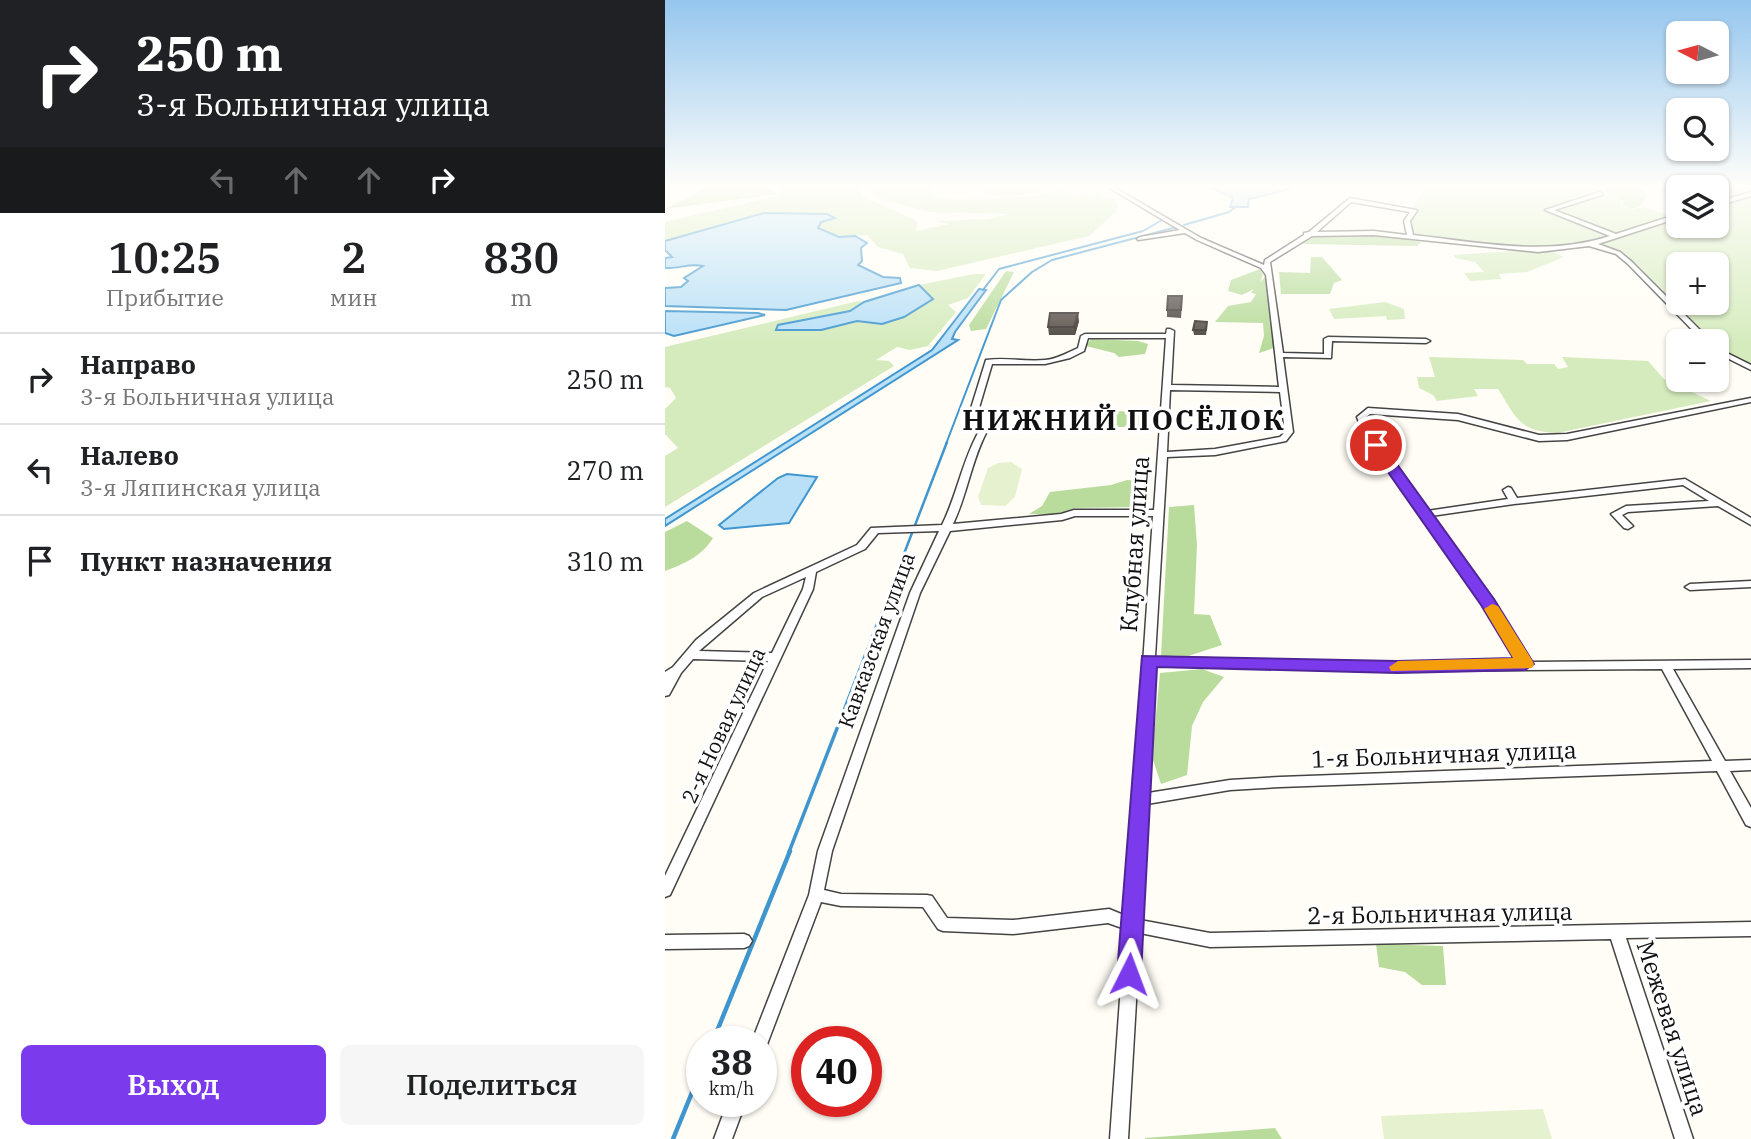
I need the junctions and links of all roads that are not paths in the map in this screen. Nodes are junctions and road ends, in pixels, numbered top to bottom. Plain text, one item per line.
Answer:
1 (1201, 239) edge
2 (1301, 239) edge
3 (1435, 239) edge
4 (1605, 239) edge
5 (1590, 244) junction
6 (1269, 275) junction
7 (1695, 329) edge
8 (1085, 336) joint
9 (1426, 341) dead end
10 (1278, 355) junction
11 (1729, 356) edge
12 (1751, 368) edge
13 (1167, 387) junction
14 (1283, 390) junction
15 (1751, 400) edge
16 (1162, 455) junction
17 (1508, 490) dead end
18 (1514, 500) junction
19 (1719, 503) junction
20 (1159, 513) junction
21 (1425, 514) junction
22 (1751, 522) edge
23 (1628, 527) dead end
24 (945, 528) junction
25 (812, 573) junction
26 (1751, 584) edge
27 (1690, 587) dead end
28 (689, 655) junction
29 (776, 657) junction
30 (1148, 661) junction
31 (1751, 663) edge
32 (1525, 664) junction
33 (1666, 666) junction
34 (677, 670) junction
35 (665, 678) edge
36 (665, 692) edge
37 (1751, 765) edge
38 (1723, 766) junction
39 (1139, 800) junction
40 (1751, 821) edge
41 (665, 891) edge
42 (816, 895) junction
43 (1131, 925) junction
44 (1751, 929) edge
45 (1616, 932) junction
46 (744, 941) dead end
47 (665, 942) edge
48 (766, 1026) edge
49 (731, 1117) edge
50 (723, 1139) edge
51 (1119, 1139) edge
52 (1684, 1139) edge

1 - 6 street
2 - 6 street
3 - 5 street
4 - 5 street
5 - 7 street
6 - 10 street
8 - 13 street, Клубная улица
8 - 24 street, Кавказская улица
9 - 10 street
10 - 14 street
11 - 12 street
13 - 14 street
13 - 16 street, Клубная улица
14 - 16 street
15 - 21 street
16 - 20 street, Клубная улица
17 - 18 street
18 - 19 street
18 - 21 street
19 - 22 street
19 - 23 street
20 - 24 street
20 - 30 street, Клубная улица
21 - 32 street
24 - 25 street
24 - 42 street, Кавказская улица
25 - 28 street
25 - 29 street, 2-я Новая улица
26 - 27 street
28 - 29 street
28 - 34 street
29 - 41 street, 2-я Новая улица
30 - 32 street
30 - 39 street, Клубная улица
31 - 33 street
32 - 33 street
33 - 38 street
34 - 35 street
34 - 36 street
37 - 38 street, 1-я Больничная улица
38 - 39 street, 1-я Больничная улица
38 - 40 street
39 - 43 street, Клубная улица
42 - 43 street, 2-я Больничная улица
42 - 48 street, Кавказская улица
43 - 45 street, 2-я Больничная улица
43 - 51 street, Клубная улица
44 - 45 street, 2-я Больничная улица
45 - 52 street, Межевая улица
46 - 47 street
49 - 50 street

